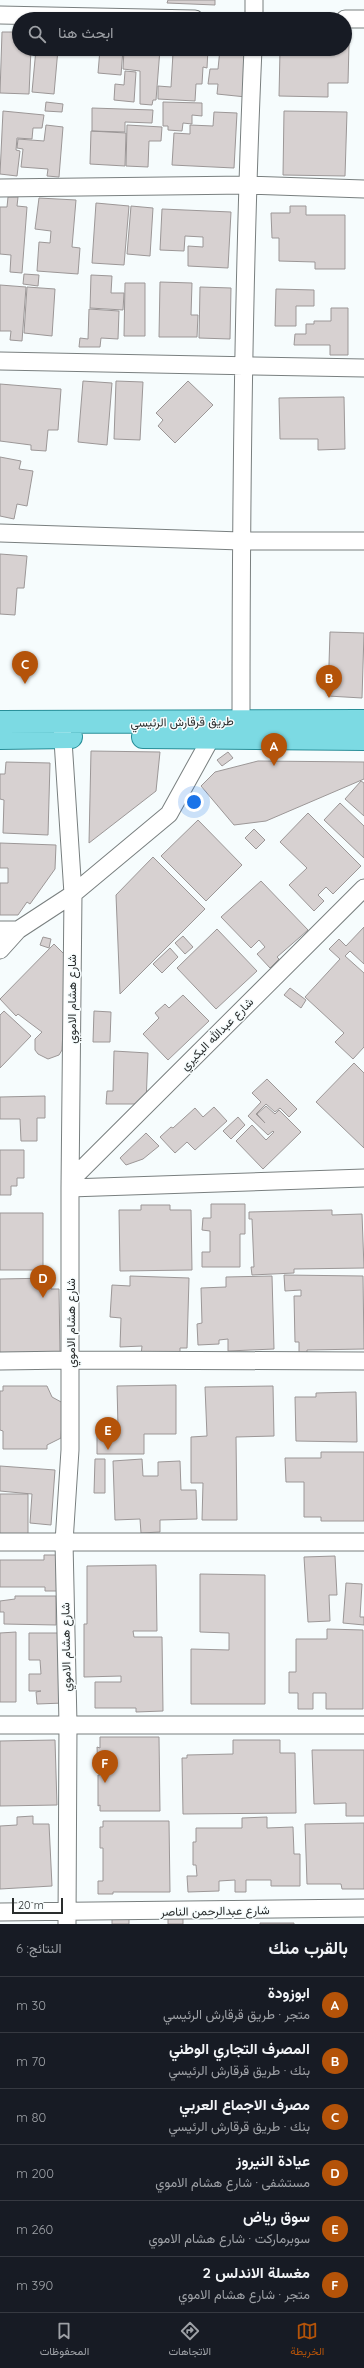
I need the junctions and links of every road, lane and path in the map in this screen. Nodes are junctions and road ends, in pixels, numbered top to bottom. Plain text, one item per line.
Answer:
1 (254, 0) edge
2 (254, 12) edge
3 (0, 15) edge
4 (12, 15) edge
5 (364, 19) edge
6 (352, 20) edge
7 (253, 56) edge
8 (247, 185) junction
9 (0, 188) edge
10 (364, 189) edge
11 (0, 361) edge
12 (244, 365) junction
13 (364, 368) edge
14 (0, 533) edge
15 (241, 541) junction
16 (364, 541) edge
17 (241, 721) junction
18 (364, 721) edge
19 (0, 722) edge
20 (62, 730) junction
21 (0, 738) edge
22 (211, 738) junction
23 (364, 739) edge
24 (364, 888) edge
25 (72, 894) junction
26 (0, 930) edge
27 (18, 930) junction
28 (0, 950) edge
29 (364, 1178) edge
30 (70, 1185) junction
31 (72, 1360) junction
32 (364, 1361) edge
33 (0, 1362) edge
34 (0, 1542) edge
35 (64, 1542) junction
36 (364, 1542) edge
37 (68, 1724) junction
38 (0, 1725) edge
39 (364, 1725) edge
40 (364, 1908) edge
41 (0, 1912) edge
42 (67, 1918) edge

1 - 2 street
3 - 4 street
5 - 6 street
7 - 8 street
8 - 9 street
8 - 10 street
8 - 12 street
11 - 12 street
12 - 13 street
12 - 15 street
14 - 15 street
15 - 16 street
15 - 17 street
17 - 18 main road, طريق قرقارش الرئيسي
17 - 20 main road, طريق قرقارش الرئيسي
19 - 20 main road, طريق قرقارش الرئيسي
20 - 21 main road, طريق قرقارش الرئيسي
20 - 22 main road, طريق قرقارش الرئيسي
20 - 25 street, شارع هشام الاموي
22 - 23 main road, طريق قرقارش الرئيسي
22 - 25 street
24 - 30 street, شارع عبدالله البكيري
25 - 27 street
25 - 30 street, شارع هشام الاموي
26 - 27 street
27 - 28 street
29 - 30 street
30 - 31 street, شارع هشام الاموي
31 - 32 street
31 - 33 street
31 - 35 street, شارع هشام الاموي
34 - 35 street
35 - 36 street
35 - 37 street, شارع هشام الاموي
37 - 38 street
37 - 39 street
37 - 42 street, شارع هشام الاموي
40 - 42 street, شارع عبدالرحمن الناصر
41 - 42 street, شارع عبدالرحمن الناصر

